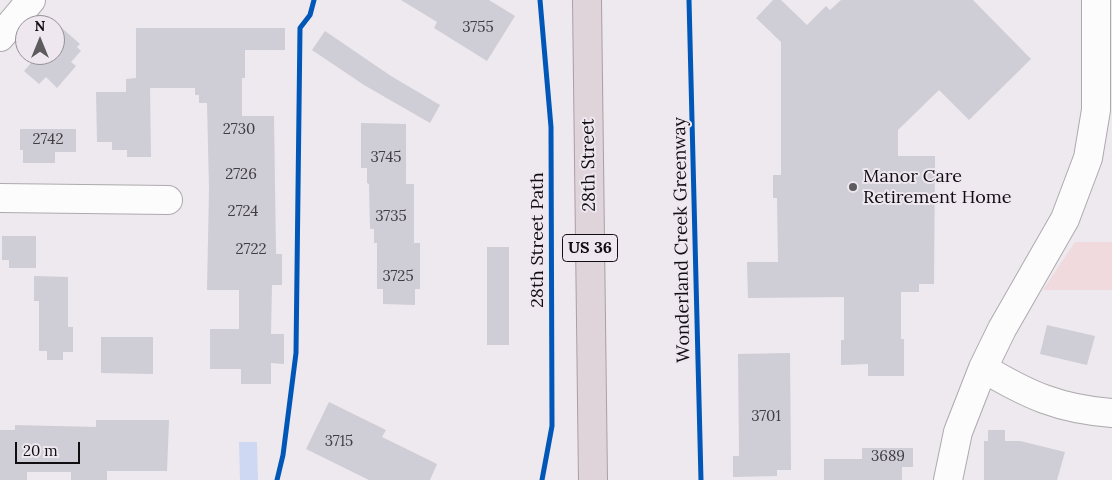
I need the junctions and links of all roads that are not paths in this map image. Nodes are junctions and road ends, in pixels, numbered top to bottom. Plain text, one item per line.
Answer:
1 (31, 0) edge
2 (587, 0) edge
3 (1096, 0) edge
4 (0, 37) edge
5 (1102, 134) edge
6 (0, 198) edge
7 (168, 200) dead end
8 (984, 368) junction
9 (1112, 413) edge
10 (594, 480) edge
11 (948, 480) edge

1 - 4 street
2 - 10 highway, 28th Street / US 36
3 - 5 street
5 - 8 street
6 - 7 street
8 - 9 street
8 - 11 street

